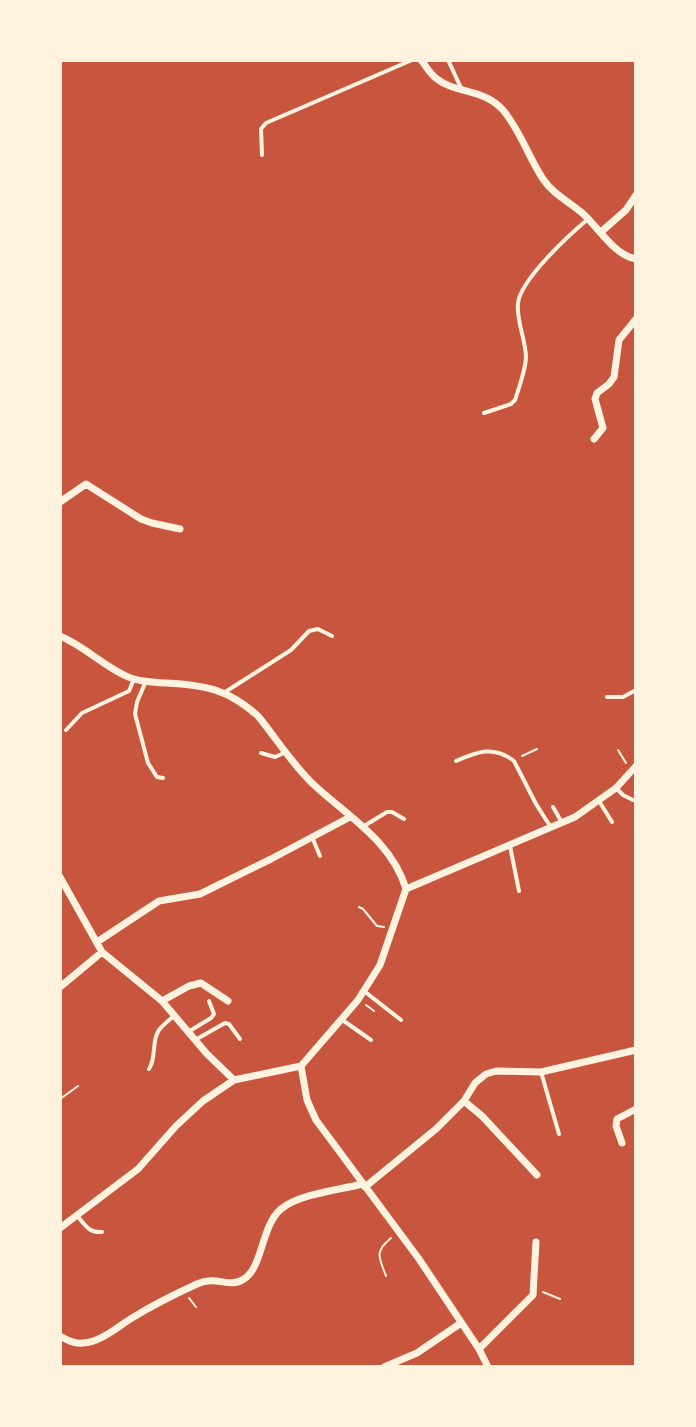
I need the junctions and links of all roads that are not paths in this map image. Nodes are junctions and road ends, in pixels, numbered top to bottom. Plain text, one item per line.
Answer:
1 (412, 60) edge
2 (421, 60) edge
3 (449, 62) edge
4 (461, 88) junction
5 (262, 155) dead end
6 (636, 195) edge
7 (588, 219) junction
8 (601, 232) junction
9 (636, 259) edge
10 (636, 319) edge
11 (484, 413) dead end
12 (594, 439) dead end
13 (60, 502) edge
14 (180, 529) dead end
15 (60, 636) edge
16 (332, 636) dead end
17 (134, 679) junction
18 (146, 681) junction
19 (636, 690) edge
20 (223, 693) junction
21 (607, 697) dead end
22 (66, 730) dead end
23 (286, 751) junction
24 (261, 753) dead end
25 (456, 761) dead end
26 (634, 769) edge
27 (163, 778) dead end
28 (616, 788) junction
29 (633, 800) dead end
30 (599, 801) junction
31 (553, 807) dead end
32 (350, 817) junction
33 (404, 819) dead end
34 (612, 822) dead end
35 (562, 823) junction
36 (362, 827) junction
37 (551, 828) junction
38 (312, 837) junction
39 (510, 846) junction
40 (320, 856) dead end
41 (60, 877) edge
42 (406, 889) junction
43 (519, 891) dead end
44 (97, 942) junction
45 (102, 952) junction
46 (60, 987) edge
47 (364, 991) junction
48 (162, 1001) junction
49 (209, 1001) dead end
50 (228, 1001) dead end
51 (174, 1016) junction
52 (341, 1019) junction
53 (401, 1020) dead end
54 (188, 1032) junction
55 (240, 1039) dead end
56 (195, 1040) junction
57 (371, 1040) dead end
58 (636, 1050) edge
59 (301, 1066) junction
60 (149, 1069) dead end
61 (541, 1072) junction
62 (234, 1080) junction
63 (464, 1101) junction
64 (636, 1109) edge
65 (559, 1134) dead end
66 (622, 1143) dead end
67 (537, 1175) dead end
68 (364, 1186) junction
69 (76, 1215) junction
70 (60, 1228) edge
71 (102, 1232) dead end
72 (536, 1242) dead end
73 (461, 1323) junction
74 (60, 1336) edge
75 (479, 1349) junction
76 (384, 1367) edge
77 (488, 1367) edge

1 - 5 lane
2 - 4 street
3 - 4 lane
4 - 7 street
6 - 8 street
7 - 8 street
7 - 11 lane
8 - 9 street
10 - 12 street
13 - 14 street
15 - 17 street
16 - 20 lane
17 - 18 street
17 - 22 lane
18 - 20 street
18 - 27 lane
19 - 21 lane
20 - 23 street
23 - 24 lane
23 - 32 street
25 - 37 lane
26 - 28 street
28 - 29 lane
28 - 30 street
30 - 34 lane
30 - 35 street
31 - 35 lane
32 - 36 street
32 - 38 street
33 - 36 lane
35 - 37 street
36 - 42 street
37 - 39 street
38 - 40 lane
38 - 44 street
39 - 42 street
39 - 43 lane
41 - 44 street
42 - 47 street
44 - 45 street
45 - 46 street
45 - 48 street
47 - 52 street
47 - 53 lane
48 - 50 street
48 - 51 street
49 - 54 lane
51 - 54 street
51 - 60 lane
52 - 57 lane
52 - 59 street
54 - 56 street
55 - 56 lane
56 - 62 street
58 - 61 street
59 - 62 street
59 - 68 street
61 - 63 street
61 - 65 lane
62 - 69 street
63 - 67 street
63 - 68 street
64 - 66 street
68 - 73 street
68 - 74 street
69 - 70 street
69 - 71 lane
72 - 75 street
73 - 75 street
73 - 76 street
75 - 77 street

